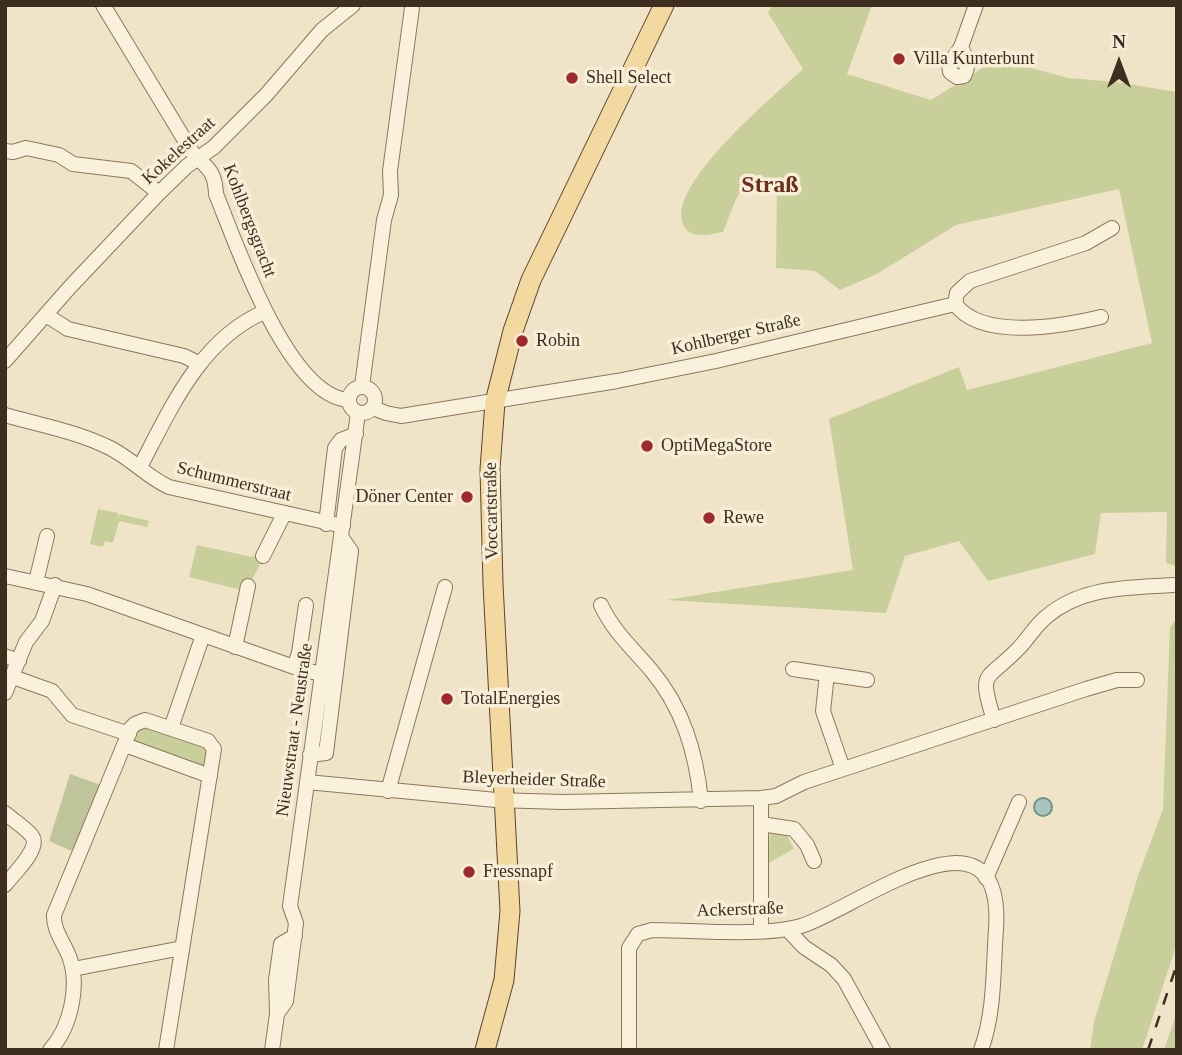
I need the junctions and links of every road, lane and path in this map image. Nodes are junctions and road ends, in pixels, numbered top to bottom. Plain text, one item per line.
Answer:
1 (103, 5) edge
2 (353, 5) edge
3 (664, 5) edge
4 (976, 5) edge
5 (414, 6) edge
6 (961, 47) dead end
7 (5, 151) edge
8 (198, 159) junction
9 (159, 192) junction
10 (1112, 228) dead end
11 (955, 304) junction
12 (264, 312) junction
13 (46, 315) junction
14 (1101, 317) dead end
15 (5, 361) edge
16 (200, 364) junction
17 (362, 386) junction
18 (349, 400) junction
19 (495, 402) junction
20 (373, 408) junction
21 (358, 413) junction
22 (5, 415) edge
23 (356, 434) junction
24 (140, 467) junction
25 (284, 514) junction
26 (326, 524) junction
27 (342, 532) junction
28 (47, 536) dead end
29 (263, 556) dead end
30 (5, 576) edge
31 (36, 582) junction
32 (55, 585) junction
33 (1173, 585) dead end
34 (248, 586) dead end
35 (445, 587) dead end
36 (306, 605) dead end
37 (601, 605) dead end
38 (203, 635) junction
39 (235, 647) junction
40 (12, 659) edge
41 (294, 667) junction
42 (793, 669) dead end
43 (321, 674) junction
44 (827, 674) junction
45 (13, 677) junction
46 (866, 680) dead end
47 (1137, 680) dead end
48 (5, 693) edge
49 (994, 720) junction
50 (171, 728) junction
51 (127, 739) junction
52 (310, 755) junction
53 (843, 769) junction
54 (210, 776) junction
55 (307, 782) junction
56 (388, 791) junction
57 (761, 798) junction
58 (505, 801) junction
59 (701, 801) junction
60 (1019, 802) dead end
61 (5, 813) edge
62 (761, 824) junction
63 (814, 861) dead end
64 (986, 878) junction
65 (5, 885) edge
66 (787, 929) junction
67 (761, 931) junction
68 (183, 948) junction
69 (73, 969) junction
70 (55, 1048) edge
71 (166, 1050) edge
72 (272, 1050) edge
73 (485, 1050) edge
74 (629, 1050) edge
75 (883, 1050) edge
76 (981, 1050) edge

1 - 8 street, Kohlbergsgracht
2 - 8 street, Kokelestraat
3 - 19 main road, Voccartstraße
4 - 6 street
5 - 17 street
7 - 9 street
8 - 9 street, Kokelestraat
8 - 12 street, Kohlbergsgracht
9 - 13 street, Kokelestraat
10 - 11 street
11 - 14 street
11 - 19 street, Kohlberger Straße
12 - 16 street
12 - 18 street, Kohlbergsgracht
13 - 15 street, Kokelestraat
13 - 16 street
16 - 24 street
17 - 18 street
17 - 20 street
18 - 21 street
19 - 20 street, Kohlberger Straße
19 - 58 main road, Voccartstraße
20 - 21 street
21 - 23 street, Nieuwstraat - Neustraße
22 - 24 street, Schummerstraat
23 - 26 street
23 - 27 street, Nieuwstraat - Neustraße
24 - 25 street, Schummerstraat
25 - 26 street, Schummerstraat
25 - 29 street
26 - 27 street, Schummerstraat
27 - 43 street, Nieuwstraat - Neustraße
27 - 52 street
28 - 31 street
30 - 31 street
31 - 32 street
32 - 38 street
32 - 40 street
33 - 49 street
34 - 39 street
35 - 56 street
36 - 41 street
37 - 59 street
38 - 39 street
38 - 50 street
39 - 41 street
40 - 45 street
41 - 43 street
42 - 44 street
43 - 52 street, Nieuwstraat - Neustraße
44 - 46 street
44 - 53 street
45 - 48 street
45 - 51 street
47 - 49 street, Bleyerheider Straße
49 - 53 street, Bleyerheider Straße
50 - 51 street
50 - 54 street
51 - 54 street
51 - 69 street
52 - 55 street, Nieuwstraat - Neustraße
53 - 57 street, Bleyerheider Straße
54 - 68 street
55 - 56 street, Bleyerheider Straße
55 - 72 street, Nieuwstraat - Neustraße
56 - 58 street, Bleyerheider Straße
57 - 59 street, Bleyerheider Straße
57 - 62 street
58 - 59 street, Bleyerheider Straße
58 - 73 main road, Voccartstraße
60 - 64 street
61 - 65 street
62 - 63 street
62 - 67 street
64 - 66 street, Ackerstraße
64 - 76 street
66 - 67 street, Ackerstraße
66 - 75 street
67 - 74 street, Ackerstraße
68 - 69 street
68 - 71 street
69 - 70 street

